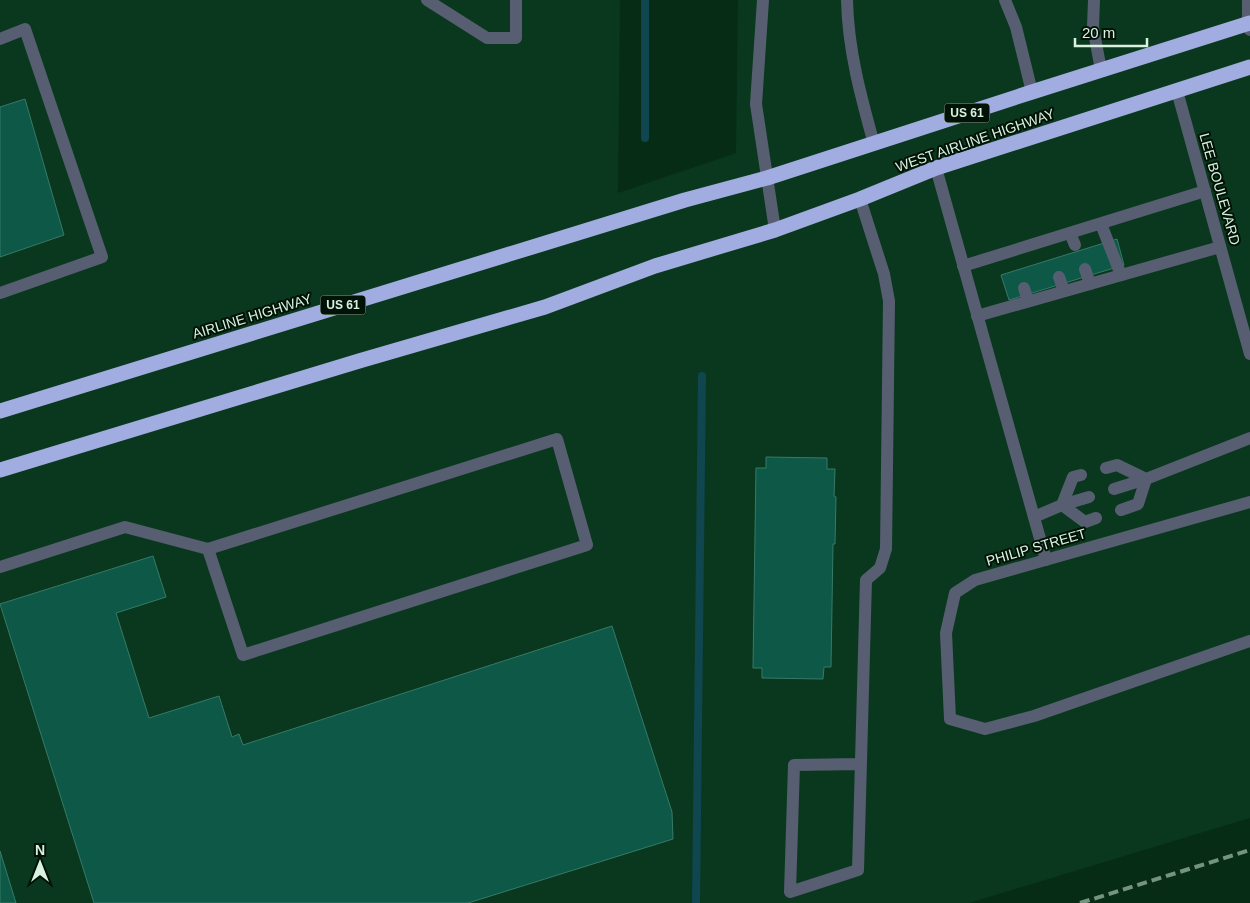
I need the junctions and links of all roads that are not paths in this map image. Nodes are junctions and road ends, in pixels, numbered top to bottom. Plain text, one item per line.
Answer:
1 (427, 0) edge
2 (516, 0) edge
3 (763, 0) edge
4 (847, 0) edge
5 (1006, 0) edge
6 (1094, 0) edge
7 (1248, 0) edge
8 (443, 5) edge
9 (1249, 25) edge
10 (0, 39) edge
11 (1250, 67) edge
12 (1101, 70) junction
13 (1177, 91) junction
14 (1032, 92) junction
15 (874, 144) junction
16 (936, 168) junction
17 (767, 178) junction
18 (1205, 191) junction
19 (860, 199) junction
20 (685, 200) joint
21 (1101, 224) junction
22 (775, 230) junction
23 (1220, 247) junction
24 (963, 266) junction
25 (1085, 269) dead end
26 (1121, 275) junction
27 (1059, 277) dead end
28 (1090, 284) junction
29 (1024, 288) dead end
30 (1064, 291) junction
31 (0, 293) edge
32 (1028, 301) junction
33 (977, 316) junction
34 (1250, 354) edge
35 (0, 411) edge
36 (1250, 438) edge
37 (1106, 468) dead end
38 (0, 470) edge
39 (1081, 475) dead end
40 (1146, 479) junction
41 (1114, 489) dead end
42 (1089, 497) dead end
43 (1250, 502) edge
44 (1062, 505) junction
45 (1121, 510) dead end
46 (1034, 517) junction
47 (1096, 518) dead end
48 (208, 549) junction
49 (1046, 560) junction
50 (0, 567) edge
51 (1250, 641) edge
52 (861, 764) junction

1 - 8 street
2 - 8 street
3 - 17 street
4 - 15 street
5 - 14 street
6 - 12 street
7 - 9 street
9 - 12 highway, WEST AIRLINE HIGHWAY / US 61
10 - 31 street
11 - 13 highway, WEST AIRLINE HIGHWAY
12 - 14 highway, WEST AIRLINE HIGHWAY / US 61
13 - 16 highway, WEST AIRLINE HIGHWAY
13 - 18 street, LEE BOULEVARD
14 - 15 highway, WEST AIRLINE HIGHWAY / US 61
15 - 17 highway, WEST AIRLINE HIGHWAY / US 61
16 - 19 highway, WEST AIRLINE HIGHWAY
16 - 24 street
17 - 20 highway, WEST AIRLINE HIGHWAY / US 61
17 - 22 street
18 - 21 street
18 - 23 street, LEE BOULEVARD
19 - 22 highway, WEST AIRLINE HIGHWAY
19 - 52 street
20 - 35 highway, AIRLINE HIGHWAY / US 61
21 - 24 street
21 - 26 street
22 - 38 highway, WEST AIRLINE HIGHWAY
23 - 26 street
23 - 34 street, LEE BOULEVARD
24 - 33 street
25 - 28 street
26 - 28 street
27 - 30 street
28 - 30 street
29 - 32 street
30 - 32 street
32 - 33 street
33 - 46 street
36 - 40 street
37 - 40 street
39 - 44 street
40 - 41 street
40 - 45 street
42 - 44 street
43 - 49 street, PHILIP STREET
44 - 46 street
44 - 47 street
46 - 49 street
48 - 48 street
48 - 50 street
49 - 51 street, PHILIP STREET
52 - 52 street

